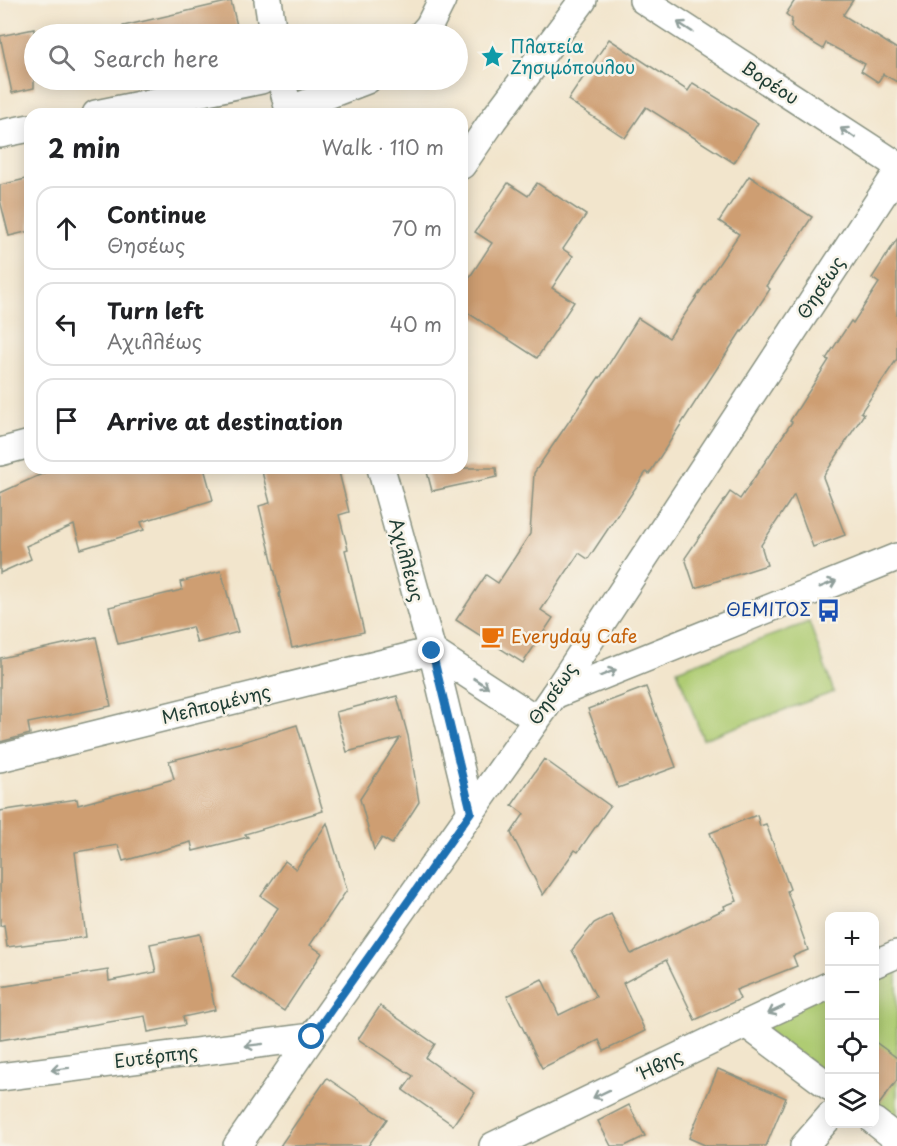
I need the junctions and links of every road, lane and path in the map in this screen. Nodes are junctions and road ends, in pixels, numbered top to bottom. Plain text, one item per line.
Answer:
1 (268, 0) edge
2 (442, 0) edge
3 (583, 0) edge
4 (643, 0) edge
5 (272, 24) edge
6 (430, 24) edge
7 (212, 90) edge
8 (284, 90) edge
9 (343, 90) edge
10 (125, 108) edge
11 (288, 108) edge
12 (299, 108) edge
13 (24, 129) edge
14 (0, 134) edge
15 (468, 156) edge
16 (897, 165) edge
17 (897, 173) edge
18 (24, 446) edge
19 (0, 452) edge
20 (383, 474) edge
21 (897, 557) edge
22 (432, 651) junction
23 (554, 695) junction
24 (536, 719) junction
25 (0, 758) edge
26 (471, 812) junction
27 (897, 954) edge
28 (879, 962) edge
29 (825, 987) edge
30 (746, 1024) junction
31 (312, 1037) junction
32 (0, 1077) edge
33 (825, 1083) edge
34 (825, 1122) edge
35 (879, 1125) edge
36 (897, 1139) edge
37 (237, 1146) edge
38 (493, 1146) edge
39 (804, 1146) edge

1 - 5 street
2 - 6 street
3 - 15 street
16 -> 4 street, Βορέου
7 - 10 street
8 - 11 street
9 - 12 street
13 - 14 street
17 - 23 street, Θησέως
18 - 19 street
20 - 22 street, Αχιλλέως
23 -> 21 street
22 -> 24 street
22 - 25 street, Μελπομένης
22 - 26 street, Αχιλλέως
23 - 24 street, Θησέως
24 - 26 street, Θησέως
26 - 31 street, Θησέως
27 - 28 street
29 -> 30 street, Ήβης
30 - 33 street
30 -> 38 street, Ήβης
31 -> 32 street, Ευτέρπης
31 - 37 street, Θησέως
34 - 39 street
35 - 36 street

